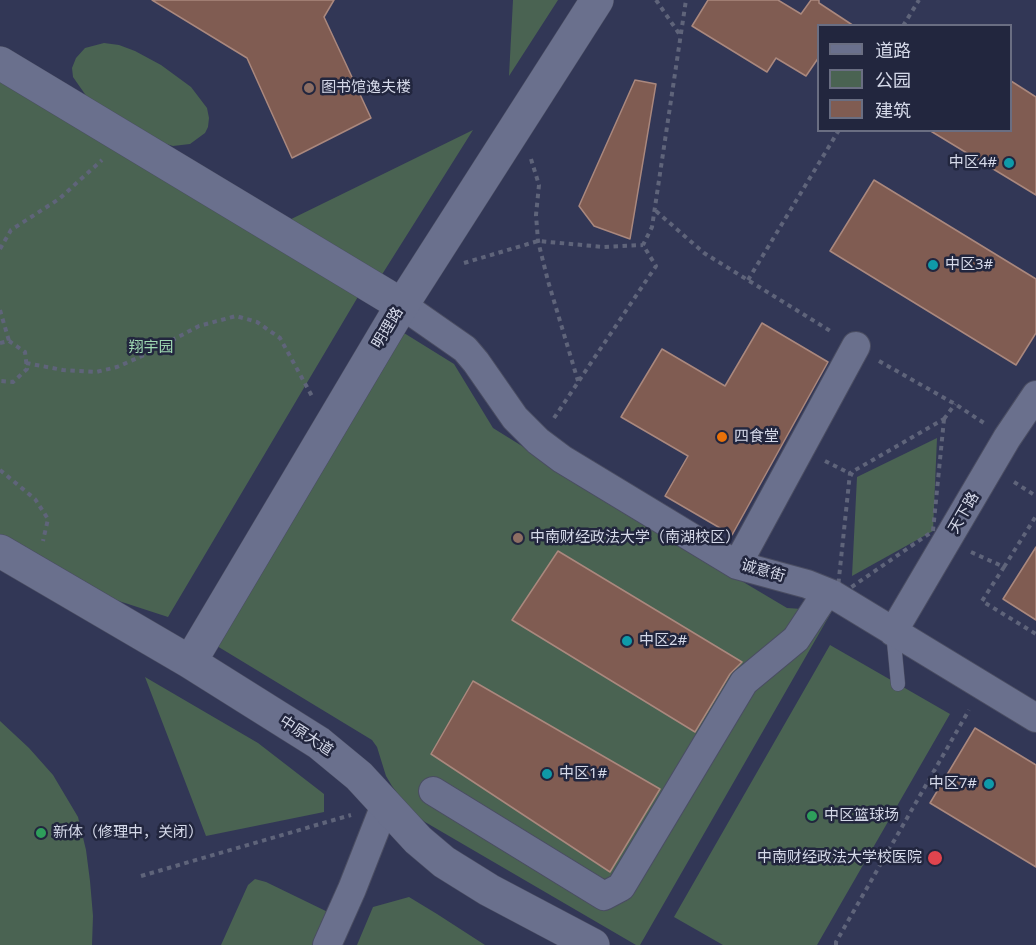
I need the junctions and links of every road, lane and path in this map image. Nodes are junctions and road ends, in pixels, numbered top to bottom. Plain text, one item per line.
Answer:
1 (597, 0) edge
2 (656, 0) edge
3 (686, 0) edge
4 (919, 0) edge
5 (904, 24) edge
6 (681, 35) junction
7 (0, 63) edge
8 (838, 132) edge
9 (510, 135) junction
10 (126, 139) junction
11 (655, 211) junction
12 (538, 241) junction
13 (643, 245) junction
14 (0, 249) edge
15 (463, 264) dead end
16 (748, 280) junction
17 (402, 305) junction
18 (0, 310) edge
19 (9, 341) junction
20 (0, 343) edge
21 (856, 346) junction
22 (26, 363) junction
23 (0, 381) edge
24 (579, 382) junction
25 (1036, 395) edge
26 (955, 404) junction
27 (944, 419) junction
28 (329, 427) junction
29 (1007, 438) junction
30 (538, 441) junction
31 (800, 449) junction
32 (0, 470) edge
33 (850, 473) junction
34 (857, 477) dead end
35 (1036, 516) edge
36 (941, 535) junction
37 (0, 551) edge
38 (737, 565) junction
39 (1004, 567) junction
40 (42, 576) junction
41 (832, 594) junction
42 (893, 632) junction
43 (1036, 634) edge
44 (190, 662) junction
45 (898, 684) dead end
46 (983, 686) junction
47 (1036, 718) edge
48 (433, 791) dead end
49 (385, 805) junction
50 (141, 876) dead end
51 (327, 945) edge
52 (593, 945) edge
53 (836, 945) edge

1 - 9 street, 明理路
2 - 6 path
3 - 6 path
4 - 5 path
6 - 11 path
7 - 10 street
8 - 16 path
9 - 12 path
9 - 17 street, 明理路
10 - 14 path
10 - 17 street
11 - 13 path
11 - 16 path
12 - 13 path
12 - 15 path
12 - 24 path
13 - 24 path
16 - 21 path
17 - 28 street, 明理路
17 - 30 street, 诚意街
18 - 19 path
19 - 20 path
19 - 22 path
21 - 26 path
21 - 31 street
22 - 23 path
22 - 28 path
24 - 30 path
25 - 29 street, 天下路
26 - 27 path
26 - 29 path
27 - 33 path
27 - 36 path
28 - 44 street, 明理路
29 - 36 street, 天下路
30 - 38 street, 诚意街
31 - 33 path
31 - 38 street
32 - 40 path
33 - 34 path
33 - 41 path
35 - 39 path
36 - 39 path
36 - 41 path
36 - 42 street, 天下路
37 - 40 street, 中原大道
38 - 41 street, 诚意街
39 - 43 path
40 - 44 street, 中原大道
41 - 42 street, 诚意街
41 - 48 street
42 - 45 lane
42 - 46 street, 诚意街
44 - 49 street, 中原大道
46 - 47 street, 诚意街
46 - 53 path
49 - 50 path
49 - 51 street
49 - 52 street, 中原大道

